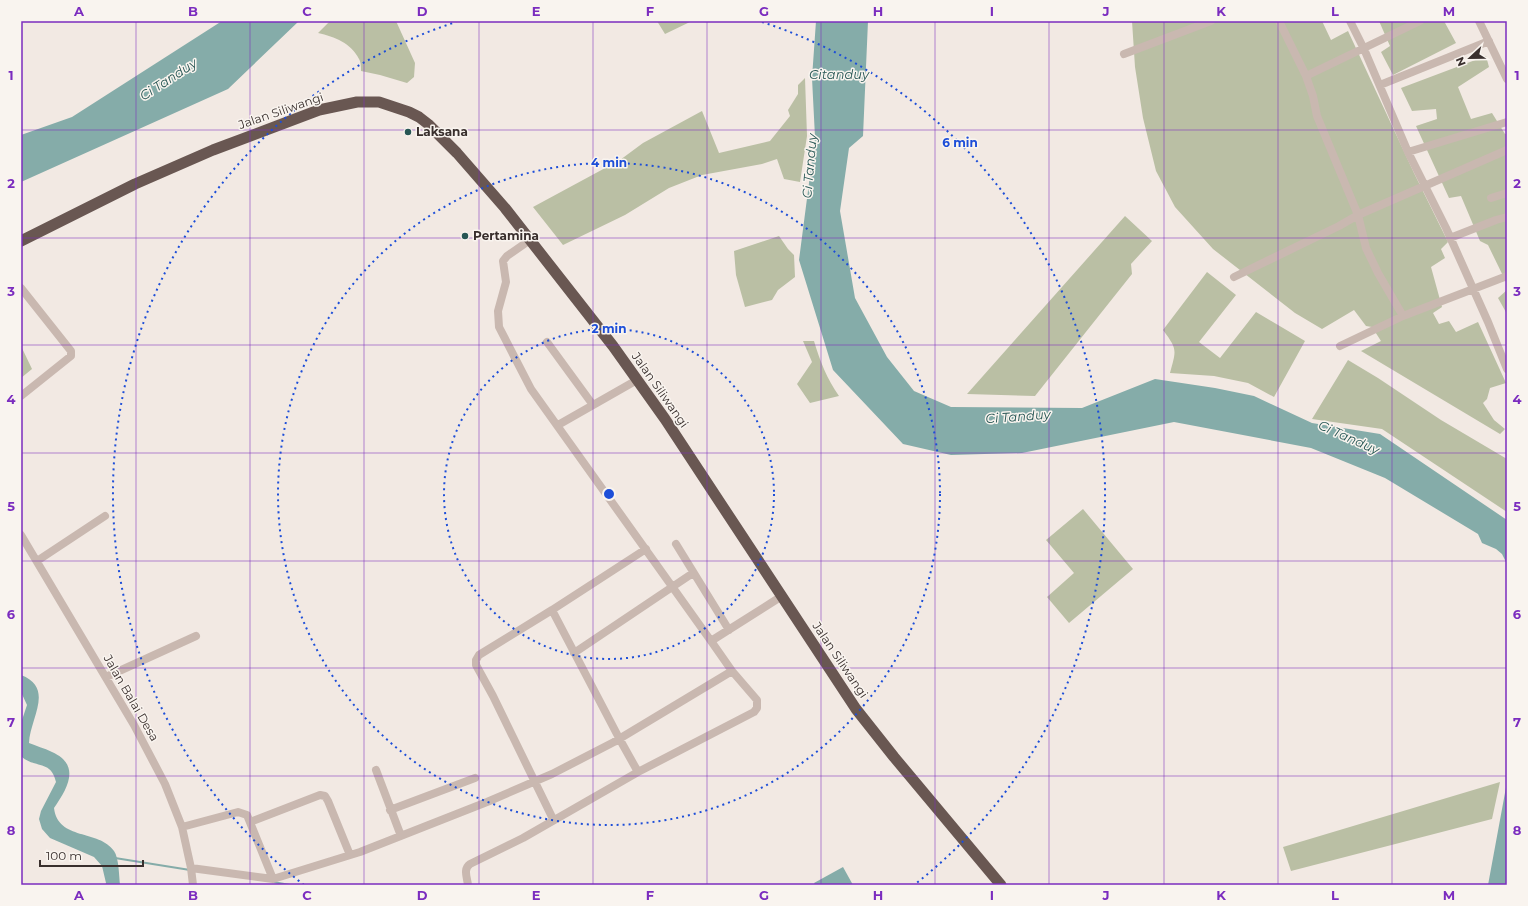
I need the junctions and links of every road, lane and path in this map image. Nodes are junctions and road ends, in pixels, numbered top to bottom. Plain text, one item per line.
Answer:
1 (1211, 21) edge
2 (1279, 21) edge
3 (1350, 21) edge
4 (1420, 21) edge
5 (1480, 21) edge
6 (1489, 41) junction
7 (1364, 49) junction
8 (1124, 54) dead end
9 (1504, 63) edge
10 (1306, 76) junction
11 (1507, 79) edge
12 (1380, 85) junction
13 (1507, 122) edge
14 (1507, 150) edge
15 (1408, 152) junction
16 (1424, 186) junction
17 (1507, 193) edge
18 (1491, 198) dead end
19 (1358, 215) junction
20 (1507, 217) edge
21 (1450, 238) junction
22 (530, 240) junction
23 (21, 241) edge
24 (1507, 276) edge
25 (1234, 277) dead end
26 (21, 288) edge
27 (1472, 289) junction
28 (1403, 316) junction
29 (547, 342) dead end
30 (1340, 346) dead end
31 (1507, 369) edge
32 (637, 380) junction
33 (21, 396) edge
34 (593, 405) junction
35 (558, 425) junction
36 (105, 516) dead end
37 (21, 535) edge
38 (676, 544) dead end
39 (646, 549) junction
40 (37, 561) junction
41 (693, 573) junction
42 (672, 588) junction
43 (782, 596) junction
44 (552, 610) junction
45 (729, 630) junction
46 (196, 636) dead end
47 (711, 641) junction
48 (574, 652) junction
49 (732, 671) junction
50 (106, 677) junction
51 (619, 738) junction
52 (376, 770) dead end
53 (638, 772) junction
54 (475, 778) dead end
55 (535, 782) junction
56 (390, 810) junction
57 (554, 819) junction
58 (250, 822) junction
59 (182, 827) junction
60 (401, 836) junction
61 (350, 855) junction
62 (191, 868) junction
63 (273, 879) junction
64 (192, 882) edge
65 (468, 885) edge
66 (1002, 885) edge

1 - 8 street
2 - 10 street
3 - 7 street
4 - 7 street
5 - 6 street
6 - 9 street
6 - 12 street
7 - 10 street
7 - 12 street
9 - 11 street
10 - 19 street
12 - 15 street
13 - 15 street
14 - 16 street
15 - 16 street
16 - 19 street
16 - 21 street
17 - 18 street
19 - 25 street
19 - 28 street
20 - 21 street
21 - 27 street
22 - 23 highway, Jalan Siliwangi
22 - 32 highway, Jalan Siliwangi
22 - 35 street
24 - 27 street
26 - 33 street
27 - 28 street
27 - 31 street
28 - 30 street
29 - 34 street
32 - 34 street
32 - 43 highway, Jalan Siliwangi
34 - 35 street
35 - 39 street
36 - 40 street
37 - 40 street, Jalan Balai Desa
38 - 41 street
39 - 42 street
39 - 44 street
40 - 50 street, Jalan Balai Desa
41 - 42 street
41 - 45 street
42 - 47 street
42 - 48 street
43 - 45 street
43 - 66 highway, Jalan Siliwangi
44 - 48 street
44 - 55 street
45 - 47 street
46 - 50 street
47 - 49 street
48 - 51 street
49 - 51 street
49 - 53 street
50 - 59 street, Jalan Balai Desa
51 - 53 street
51 - 55 street
52 - 56 street
53 - 57 street
54 - 56 street
55 - 57 street
55 - 60 street
56 - 60 street
57 - 65 street
58 - 59 street
58 - 61 street
58 - 63 street
59 - 62 street, Jalan Balai Desa
60 - 61 street
61 - 63 street
62 - 63 street
62 - 64 street, Jalan Balai Desa

